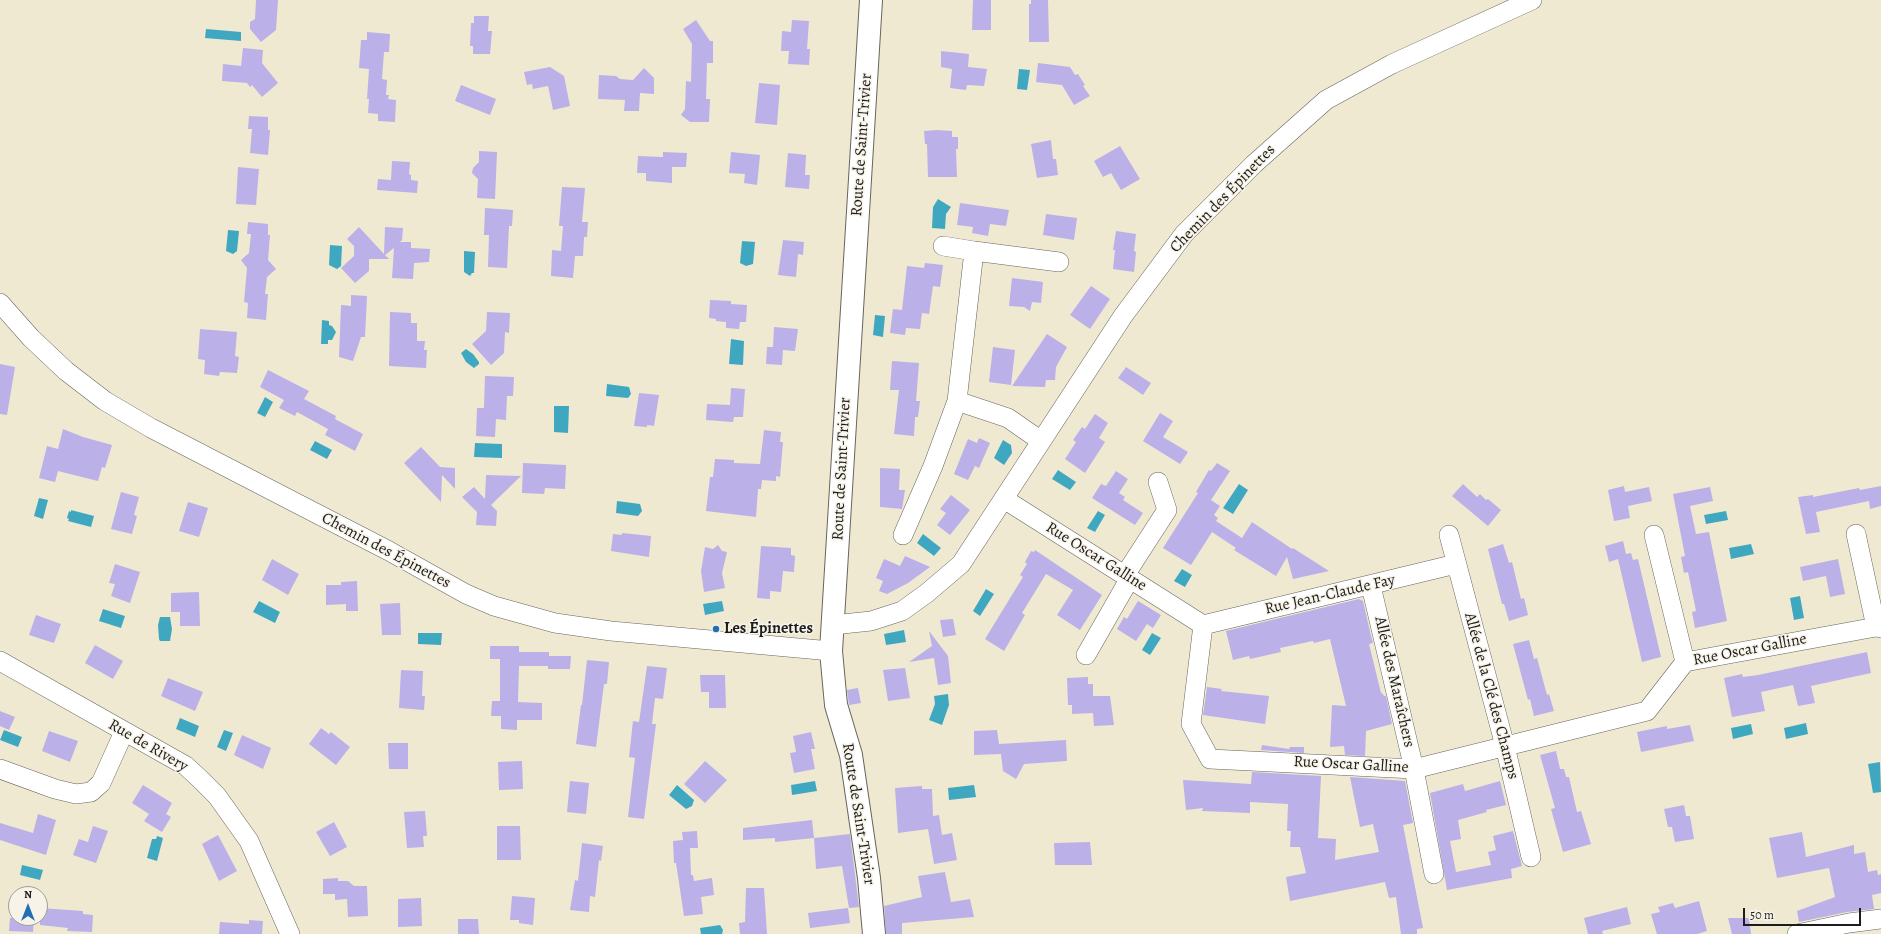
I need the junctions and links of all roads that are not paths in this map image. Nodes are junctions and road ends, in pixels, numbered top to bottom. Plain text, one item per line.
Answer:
1 (871, 0) edge
2 (1532, 0) edge
3 (943, 246) dead end
4 (974, 251) junction
5 (1059, 262) dead end
6 (0, 303) edge
7 (958, 400) junction
8 (1041, 441) junction
9 (1158, 482) dead end
10 (1004, 499) junction
11 (1856, 534) dead end
12 (1449, 535) dead end
13 (903, 536) dead end
14 (1654, 536) dead end
15 (1456, 564) junction
16 (1128, 577) junction
17 (1371, 586) junction
18 (833, 625) junction
19 (1203, 625) junction
20 (1879, 627) edge
21 (831, 651) junction
22 (1086, 655) dead end
23 (0, 661) edge
24 (1685, 662) junction
25 (124, 732) junction
26 (1505, 746) junction
27 (0, 769) edge
28 (1414, 769) junction
29 (1531, 857) dead end
30 (1434, 874) dead end
31 (1881, 919) edge
32 (1850, 928) edge
33 (290, 934) edge
34 (874, 934) edge
35 (1797, 934) edge

1 - 18 main road, Route de Saint-Trivier
2 - 8 street, Chemin des Épinettes
3 - 4 street
4 - 5 street
4 - 7 street
6 - 21 street, Chemin des Épinettes
7 - 8 street
7 - 13 street
8 - 10 street, Chemin des Épinettes
9 - 16 street
10 - 16 street, Rue Oscar Galline
10 - 18 street, Chemin des Épinettes
11 - 20 street
12 - 15 street, Allée de la Clé des Champs
14 - 24 street
15 - 17 street, Rue Jean-Claude Fay
15 - 26 street, Allée de la Clé des Champs
16 - 19 street, Rue Oscar Galline
16 - 22 street
17 - 19 street, Rue Jean-Claude Fay
17 - 28 street, Allée des Maraîchers
18 - 21 main road, Route de Saint-Trivier
19 - 28 street, Rue Oscar Galline
20 - 24 street, Rue Oscar Galline
21 - 34 main road, Route de Saint-Trivier
23 - 25 street, Rue de Rivery
24 - 26 street, Rue Oscar Galline
25 - 27 street
25 - 33 street, Rue de Rivery
26 - 28 street, Rue Oscar Galline
26 - 29 street, Allée de la Clé des Champs
28 - 30 street, Allée des Maraîchers
31 - 32 street
32 - 35 street

